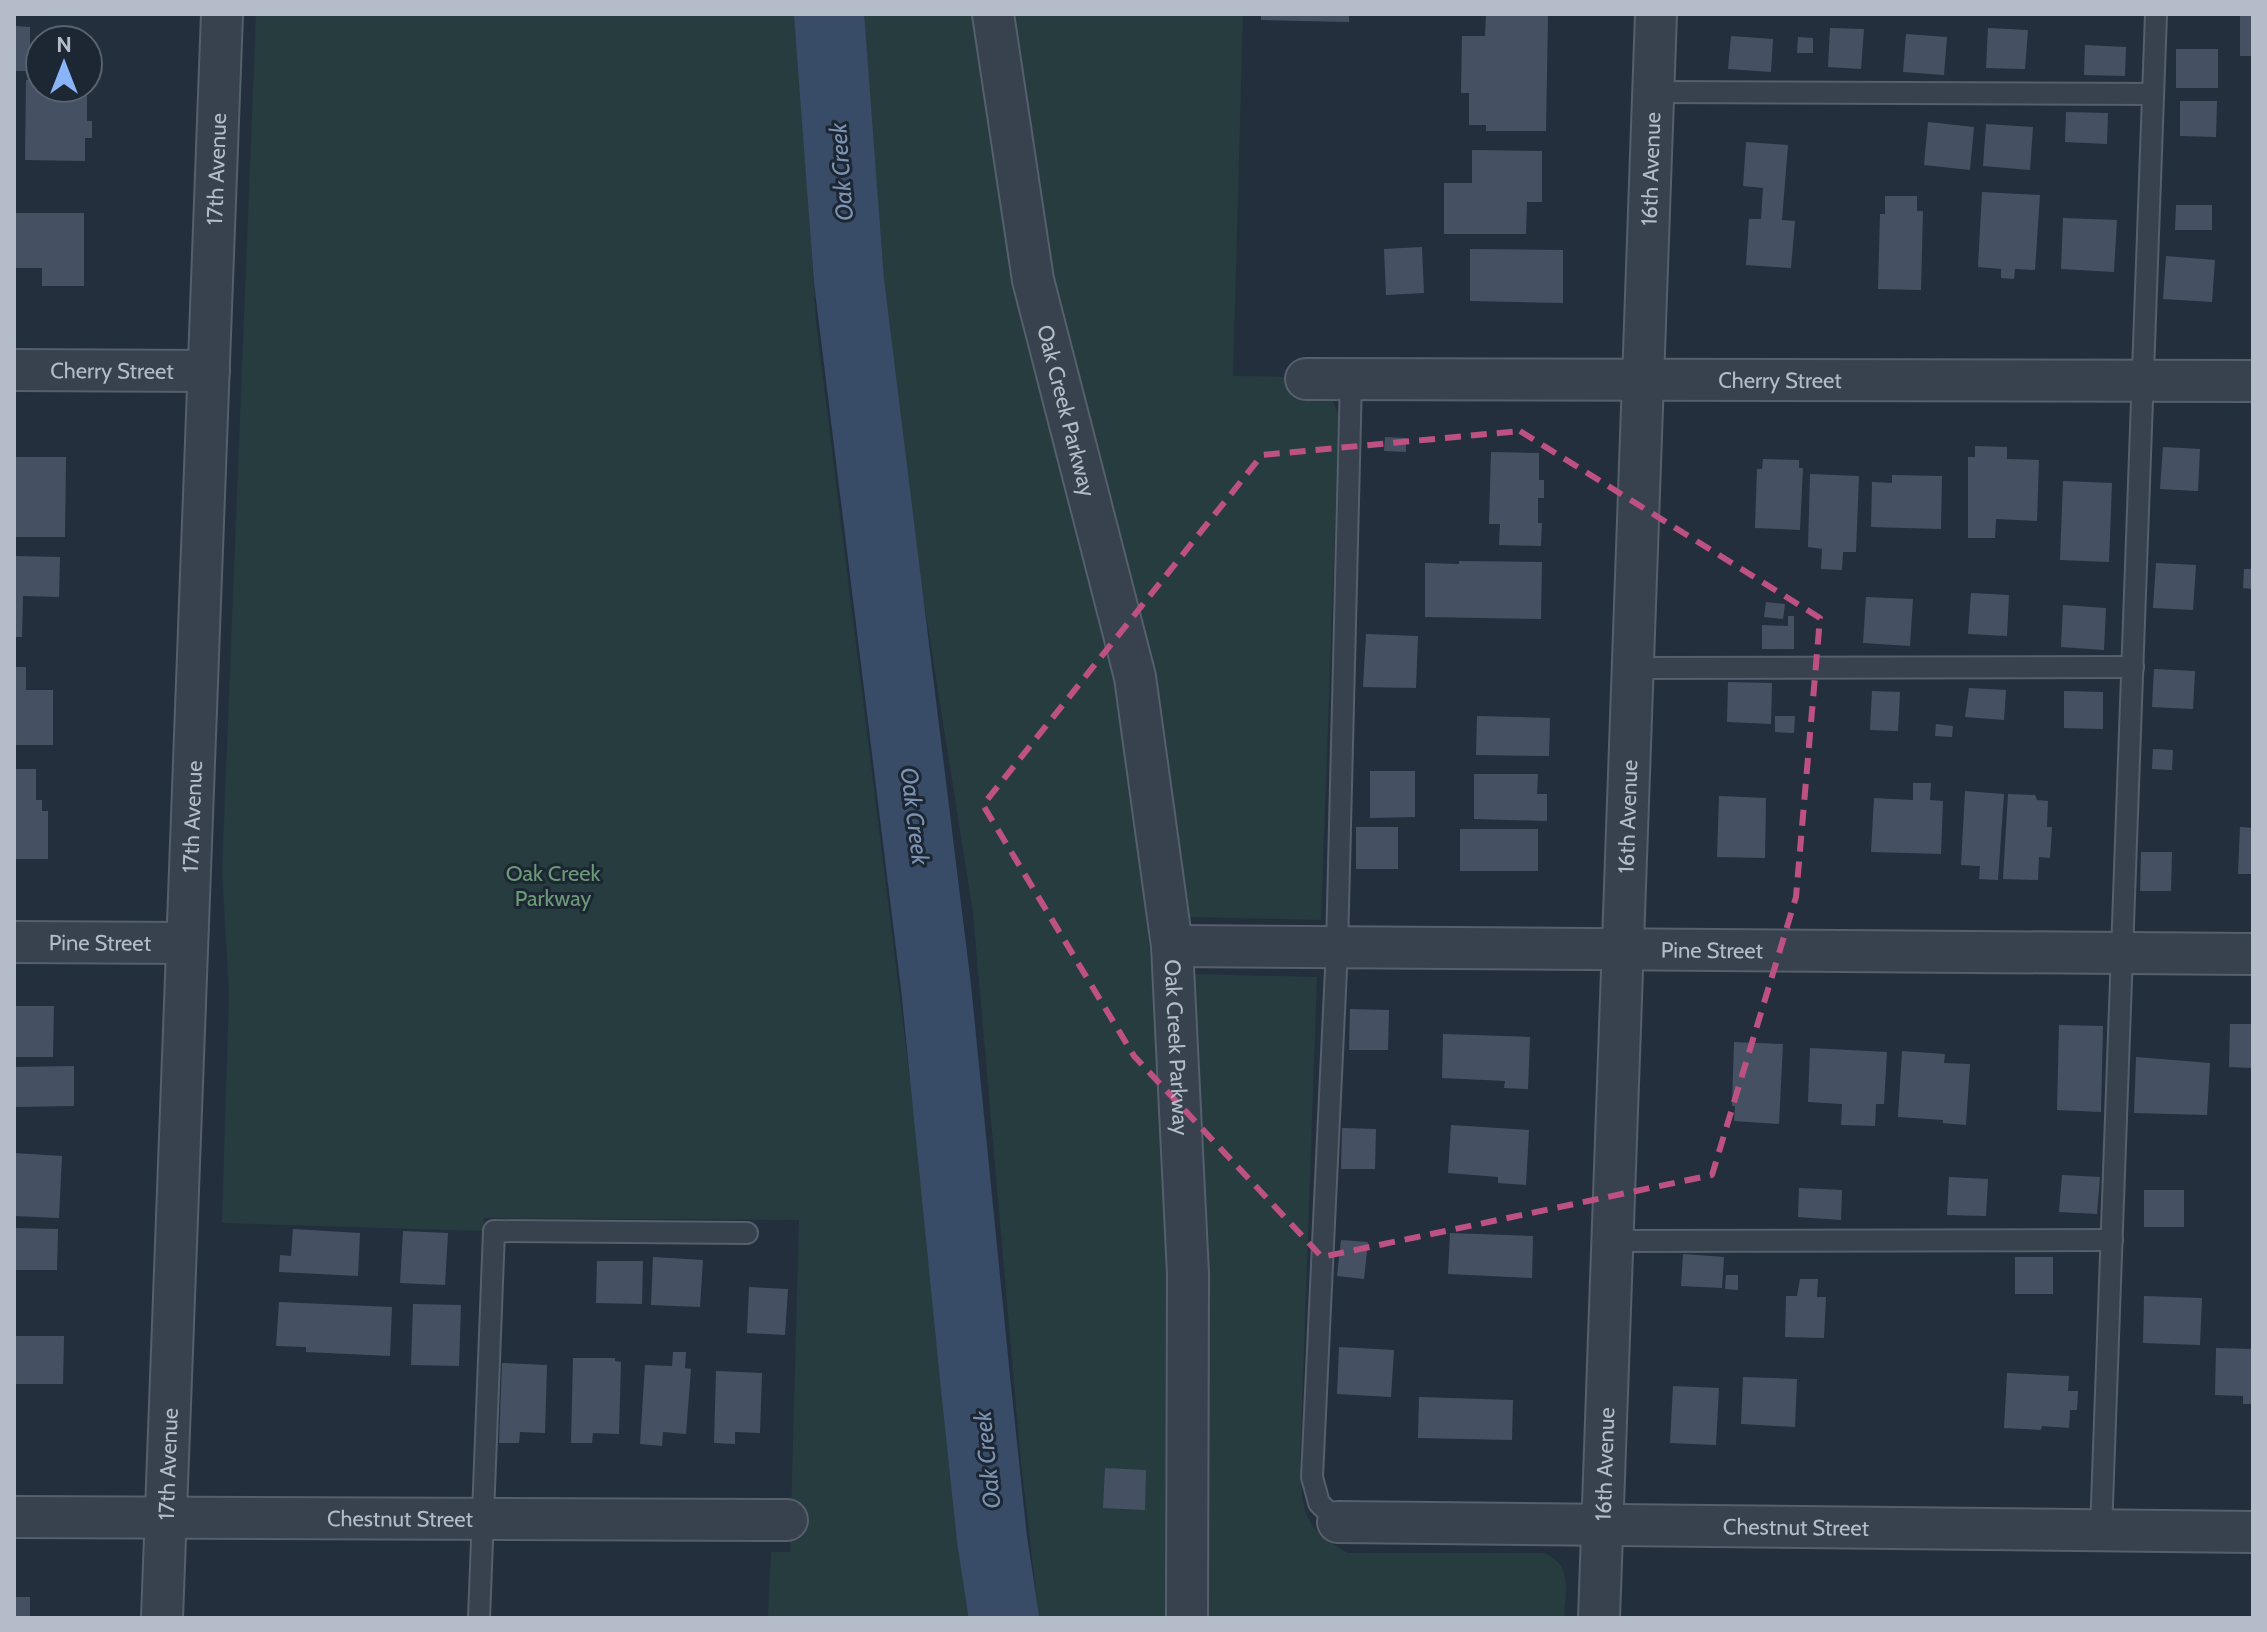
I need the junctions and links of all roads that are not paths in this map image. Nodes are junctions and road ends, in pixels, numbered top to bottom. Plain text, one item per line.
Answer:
1 (222, 14) edge
2 (993, 14) edge
3 (1656, 14) edge
4 (2156, 14) edge
5 (1653, 92) junction
6 (2153, 94) junction
7 (14, 370) edge
8 (209, 371) junction
9 (1306, 379) dead end
10 (1351, 379) junction
11 (1643, 380) junction
12 (2143, 381) junction
13 (2253, 381) edge
14 (2133, 667) junction
15 (1632, 668) junction
16 (14, 942) edge
17 (187, 943) junction
18 (1172, 946) junction
19 (1337, 948) junction
20 (1622, 949) junction
21 (2122, 953) junction
22 (2253, 954) edge
23 (747, 1233) dead end
24 (2112, 1240) junction
25 (1612, 1241) junction
26 (14, 1517) edge
27 (166, 1517) junction
28 (483, 1519) junction
29 (787, 1520) dead end
30 (1338, 1522) joint
31 (1602, 1525) junction
32 (2101, 1531) junction
33 (2253, 1532) edge
34 (162, 1618) edge
35 (479, 1618) edge
36 (1187, 1618) edge
37 (1599, 1618) edge

1 - 8 street, 17th Avenue
2 - 18 street, Oak Creek Parkway
3 - 5 street, 16th Avenue
4 - 6 lane
5 - 6 lane
5 - 11 street, 16th Avenue
6 - 12 lane
7 - 8 street, Cherry Street
8 - 17 street, 17th Avenue
9 - 10 street, Cherry Street
10 - 11 street, Cherry Street
10 - 19 lane
11 - 12 street, Cherry Street
11 - 15 street, 16th Avenue
12 - 13 street, Cherry Street
12 - 14 lane
14 - 15 lane
14 - 21 lane
15 - 20 street, 16th Avenue
16 - 17 street, Pine Street
17 - 27 street, 17th Avenue
18 - 19 street, Pine Street
18 - 36 street, Oak Creek Parkway
19 - 20 street, Pine Street
19 - 30 lane
20 - 21 street, Pine Street
20 - 25 street, 16th Avenue
21 - 22 street, Pine Street
21 - 24 lane
23 - 28 lane
24 - 25 lane
24 - 32 lane
25 - 31 street, 16th Avenue
26 - 27 street, Chestnut Street
27 - 28 street, Chestnut Street
27 - 34 street, 17th Avenue
28 - 29 street, Chestnut Street
28 - 35 lane
30 - 31 street, Chestnut Street
31 - 32 street, Chestnut Street
31 - 37 street, 16th Avenue
32 - 33 street, Chestnut Street

